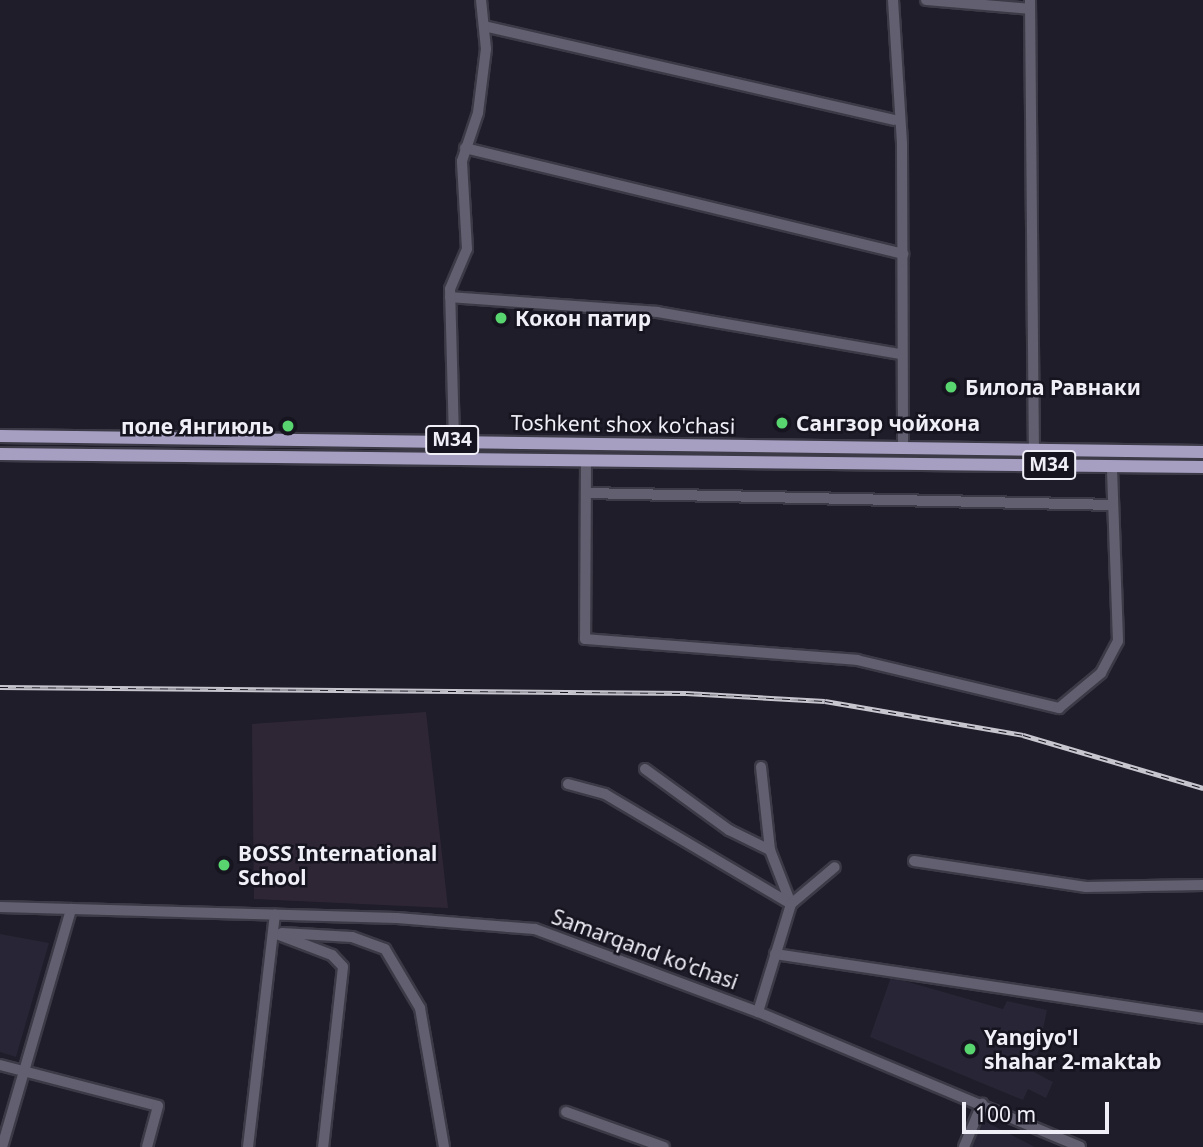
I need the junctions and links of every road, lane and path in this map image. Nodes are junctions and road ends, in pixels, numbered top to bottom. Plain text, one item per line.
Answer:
1 (481, 0) edge
2 (893, 0) edge
3 (926, 0) edge
4 (1030, 4) edge
5 (488, 27) junction
6 (895, 120) junction
7 (465, 148) junction
8 (902, 254) junction
9 (450, 298) junction
10 (901, 354) junction
11 (0, 436) edge
12 (454, 440) junction
13 (903, 448) junction
14 (958, 450) junction
15 (1034, 452) junction
16 (1203, 452) edge
17 (0, 454) edge
18 (586, 461) junction
19 (958, 464) junction
20 (1112, 466) junction
21 (1203, 467) edge
22 (586, 493) junction
23 (1113, 505) junction
24 (761, 767) dead end
25 (645, 769) dead end
26 (568, 784) dead end
27 (769, 850) junction
28 (914, 861) dead end
29 (835, 867) dead end
30 (1203, 885) edge
31 (791, 904) junction
32 (0, 907) edge
33 (71, 909) junction
34 (275, 915) junction
35 (278, 933) junction
36 (775, 954) junction
37 (758, 1012) junction
38 (1203, 1018) edge
39 (0, 1065) edge
40 (26, 1073) junction
41 (982, 1104) junction
42 (566, 1112) dead end
43 (2, 1147) edge
44 (146, 1147) edge
45 (248, 1147) edge
46 (323, 1147) edge
47 (444, 1147) edge
48 (664, 1147) edge
49 (964, 1147) edge
50 (1080, 1147) edge

1 - 5 street
2 - 6 street
3 - 4 street
4 - 15 street
5 - 6 street
5 - 7 street
6 - 8 street
7 - 8 street
7 - 9 street
8 - 10 street
9 - 10 street
9 - 12 street
10 - 13 street
11 - 12 main road, Toshkent shox ko'chasi / M34
12 - 13 main road, Toshkent shox ko'chasi / M34
13 - 14 main road, Toshkent shox ko'chasi / M34
14 - 15 main road, Toshkent shox ko'chasi / M34
14 - 19 main road
15 - 16 main road, Toshkent shox ko'chasi / M34
17 - 18 main road, Toshkent shox ko'chasi / M34
18 - 19 main road, Toshkent shox ko'chasi / M34
18 - 22 street
19 - 20 main road, Toshkent shox ko'chasi / M34
20 - 21 main road, Toshkent shox ko'chasi / M34
20 - 23 street
22 - 23 street
22 - 23 street
24 - 27 street
25 - 27 street
26 - 31 street
27 - 31 street
28 - 30 street
29 - 31 street
31 - 36 street
32 - 33 street, Samarqand ko'chasi
33 - 34 street, Samarqand ko'chasi
33 - 40 street
34 - 35 street
34 - 37 street, Samarqand ko'chasi
35 - 45 street
35 - 46 street
35 - 47 street
36 - 37 street
36 - 38 street
37 - 41 street, Samarqand ko'chasi
39 - 40 street
40 - 43 street
40 - 44 street
41 - 49 street
41 - 50 street, Samarqand ko'chasi
42 - 48 street

